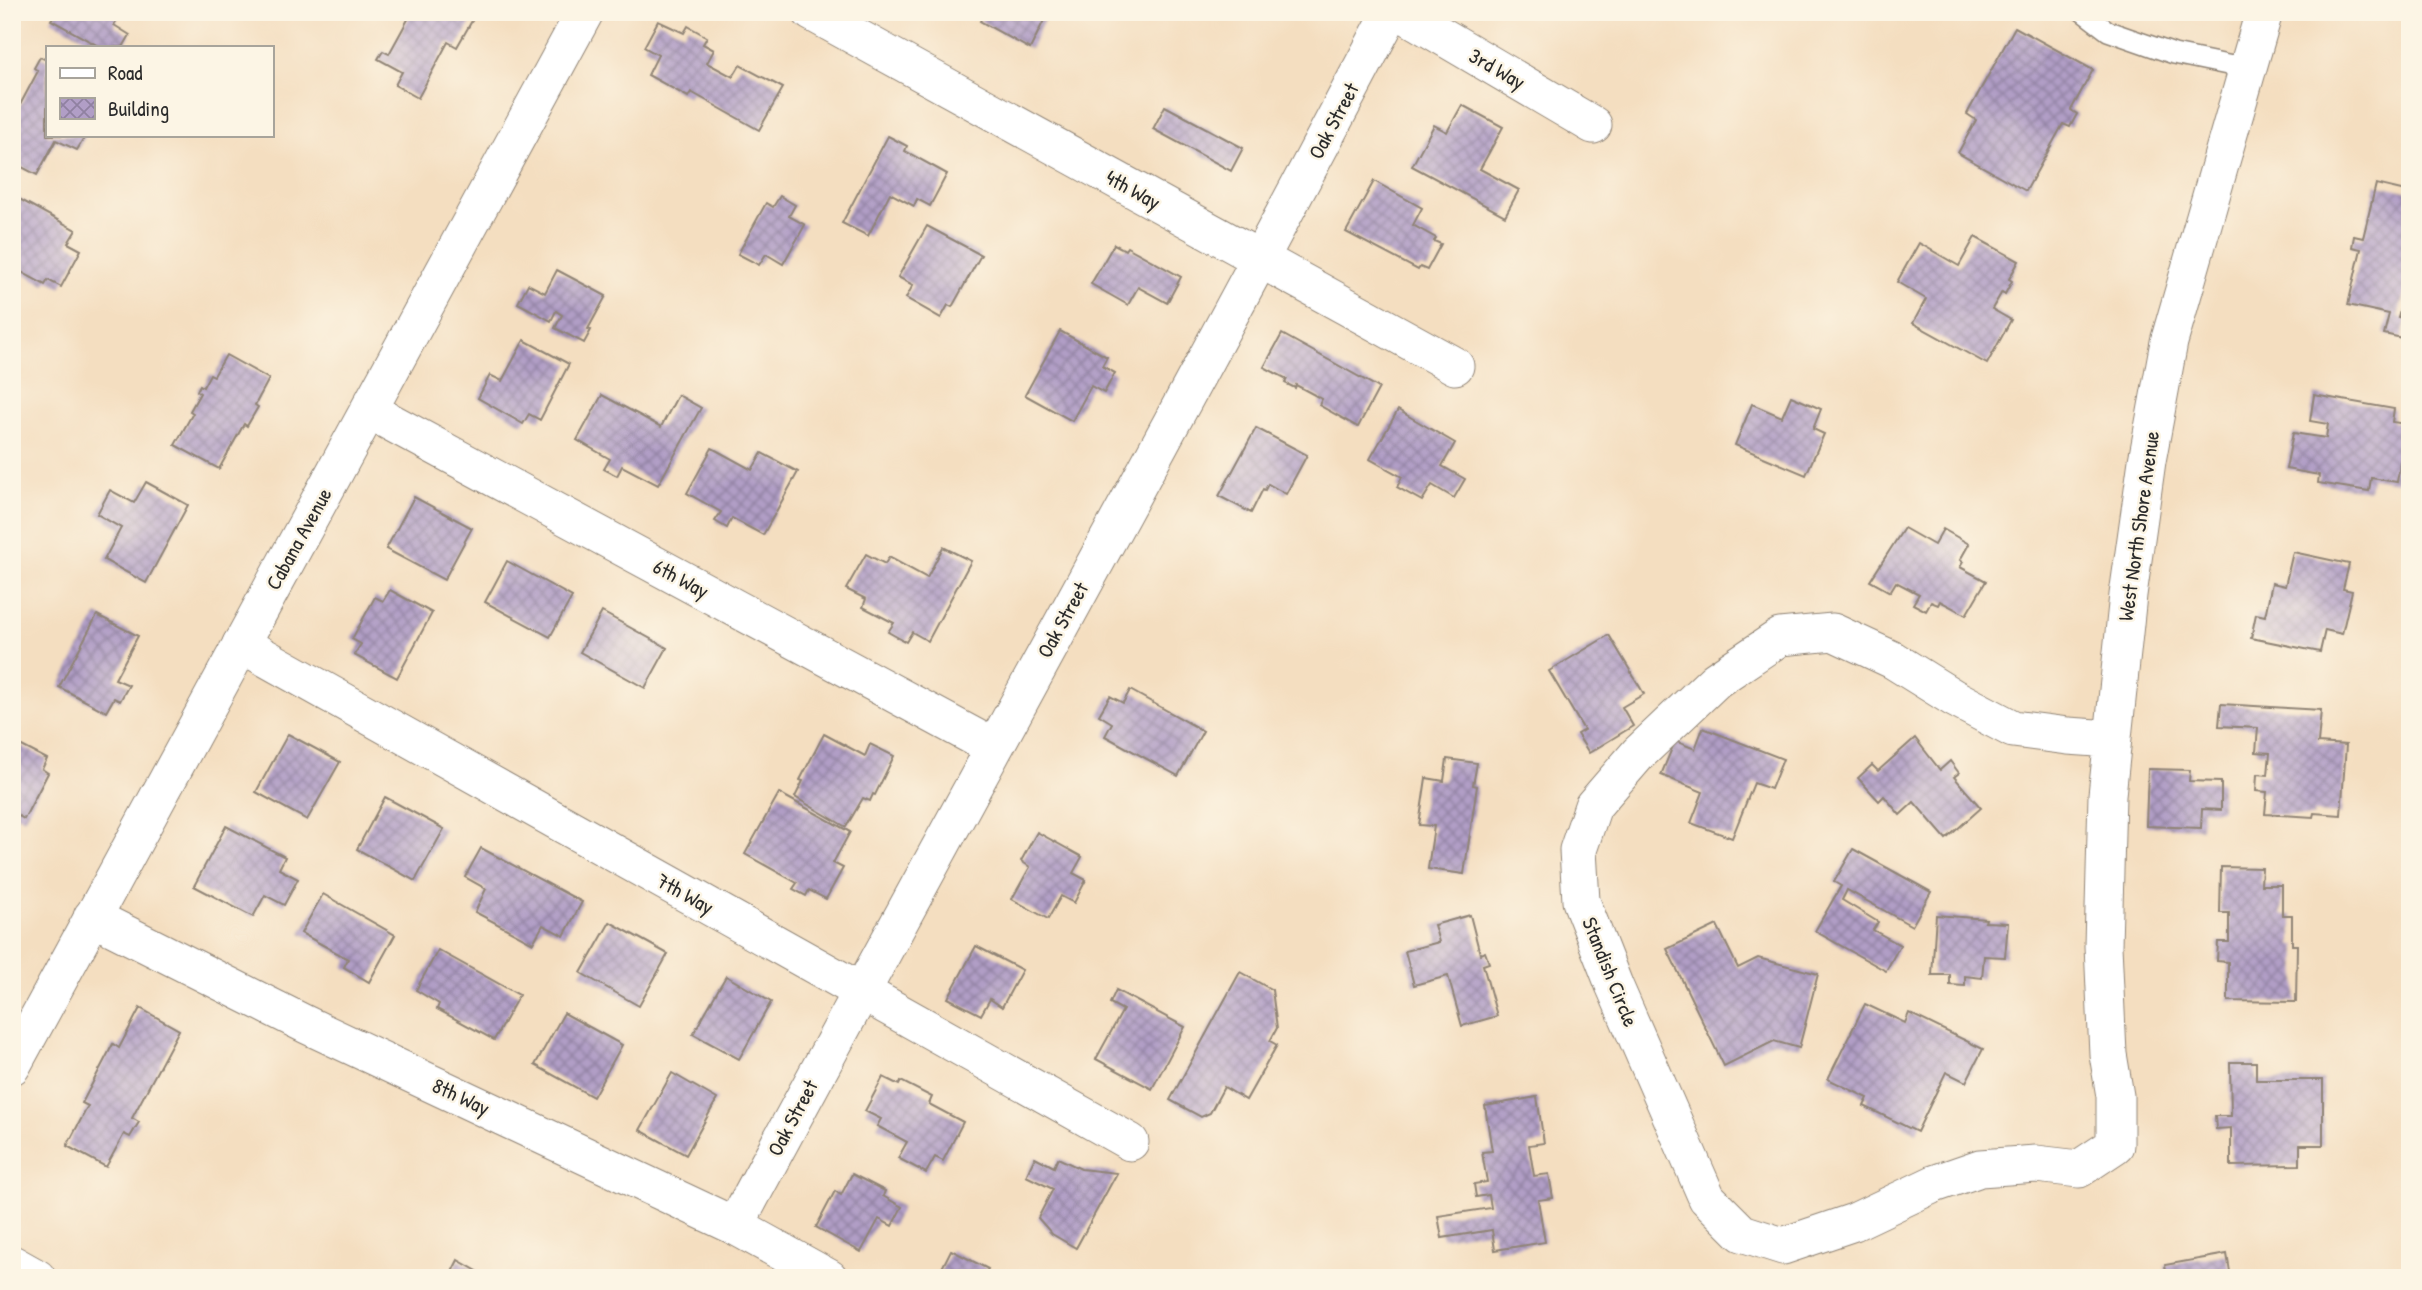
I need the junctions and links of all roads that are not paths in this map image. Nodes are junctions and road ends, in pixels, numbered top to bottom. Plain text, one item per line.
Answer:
1 (585, 12) edge
2 (811, 12) edge
3 (1391, 12) edge
4 (1401, 12) edge
5 (2083, 12) edge
6 (2264, 12) edge
7 (2247, 69) junction
8 (1593, 125) dead end
9 (1261, 261) junction
10 (1455, 366) dead end
11 (370, 411) junction
12 (241, 644) junction
13 (2112, 739) junction
14 (993, 747) junction
15 (92, 917) junction
16 (862, 990) junction
17 (2108, 1054) joint
18 (12, 1066) edge
19 (1130, 1142) dead end
20 (734, 1226) junction
21 (12, 1264) edge
22 (37, 1278) edge
23 (829, 1278) edge

1 - 11 street, Cabana Avenue
2 - 9 street, 4th Way
3 - 9 street, Oak Street
4 - 8 street, 3rd Way
5 - 7 lane
6 - 7 street, West North Shore Avenue
7 - 13 street, West North Shore Avenue
9 - 10 street, 4th Way
9 - 14 street, Oak Street
11 - 12 street, Cabana Avenue
11 - 14 street, 6th Way
12 - 15 street, Cabana Avenue
12 - 16 street, 7th Way
13 - 17 street, West North Shore Avenue
13 - 17 street, Standish Circle
14 - 16 street, Oak Street
15 - 18 street, Cabana Avenue
15 - 20 street, 8th Way
16 - 19 street, 7th Way
16 - 20 street, Oak Street
20 - 23 street, 8th Way
21 - 22 street

